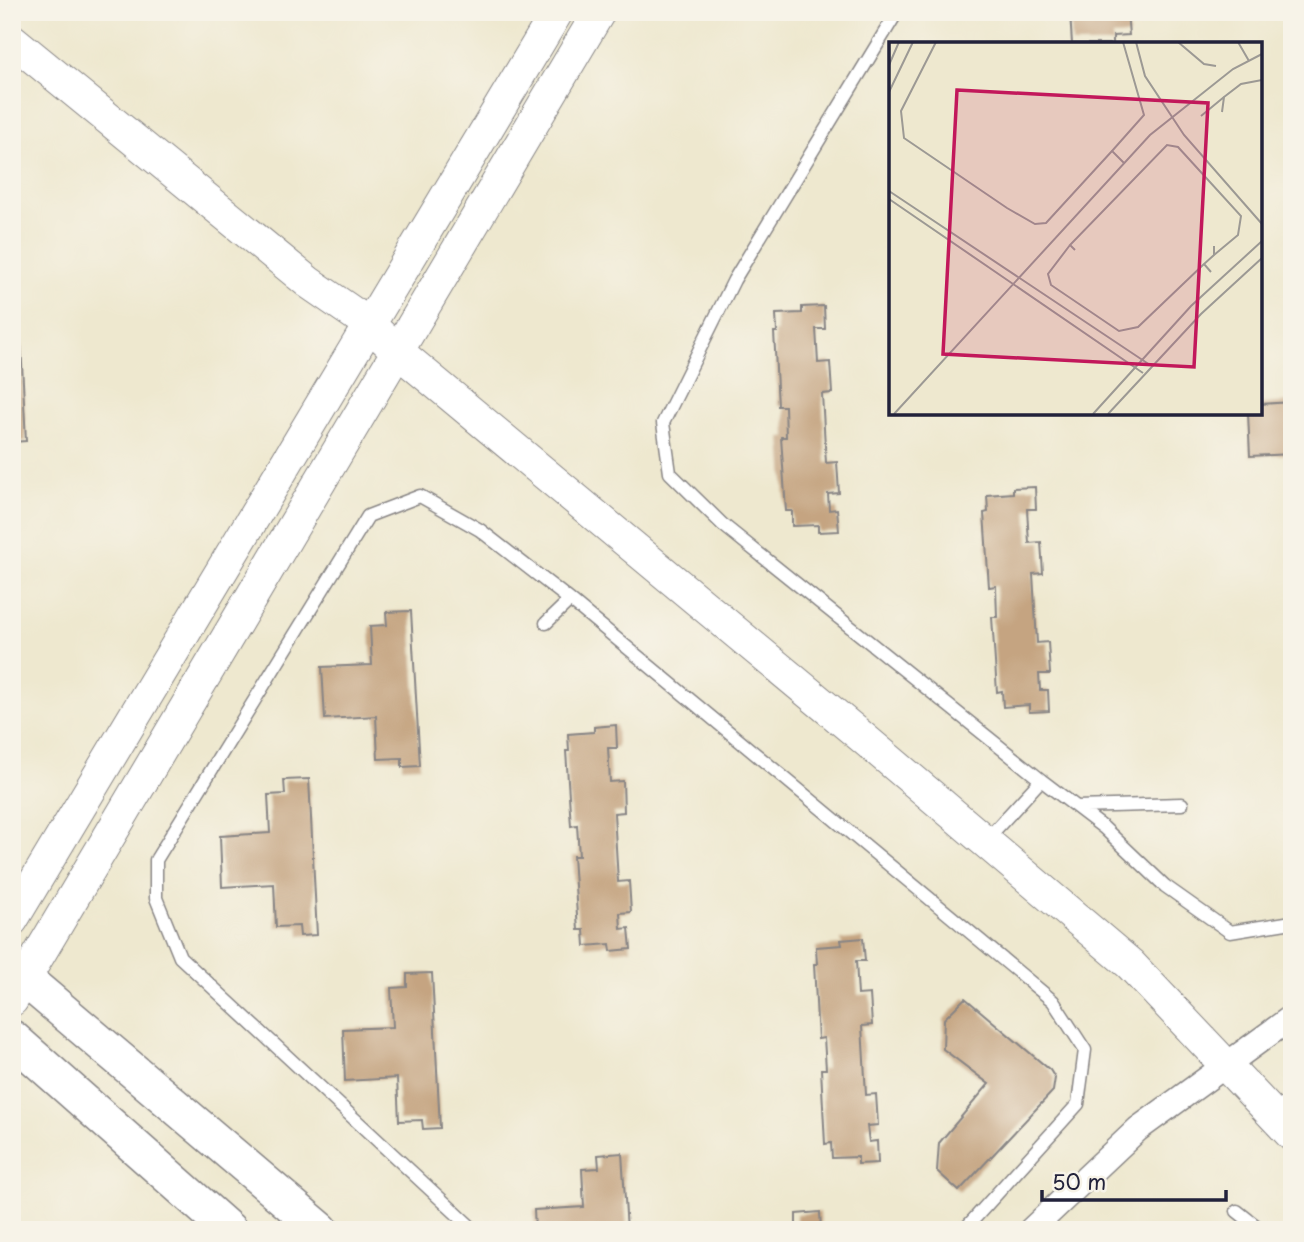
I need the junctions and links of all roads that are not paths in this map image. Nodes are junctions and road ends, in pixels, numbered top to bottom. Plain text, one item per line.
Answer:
1 (557, 12) edge
2 (599, 12) edge
3 (897, 12) edge
4 (12, 40) edge
5 (369, 324) junction
6 (396, 350) junction
7 (570, 600) junction
8 (546, 622) dead end
9 (1041, 780) junction
10 (1182, 804) dead end
11 (1076, 807) junction
12 (985, 841) junction
13 (12, 920) edge
14 (1292, 922) edge
15 (17, 982) edge
16 (1292, 1017) edge
17 (12, 1038) edge
18 (1226, 1065) junction
19 (1292, 1135) edge
20 (1237, 1210) dead end
21 (229, 1230) edge
22 (321, 1230) edge
23 (474, 1230) edge
24 (964, 1230) edge
25 (1031, 1230) edge
26 (1261, 1230) edge

1 - 5 street
2 - 6 street
3 - 9 lane
4 - 5 street
5 - 6 street
5 - 13 street
6 - 12 street
6 - 15 street
7 - 8 lane
7 - 23 lane
7 - 24 lane
9 - 11 lane
9 - 12 lane
10 - 11 lane
11 - 14 lane
12 - 18 street
15 - 22 main road
16 - 18 street
17 - 21 main road
18 - 19 street
18 - 25 street
20 - 26 lane

